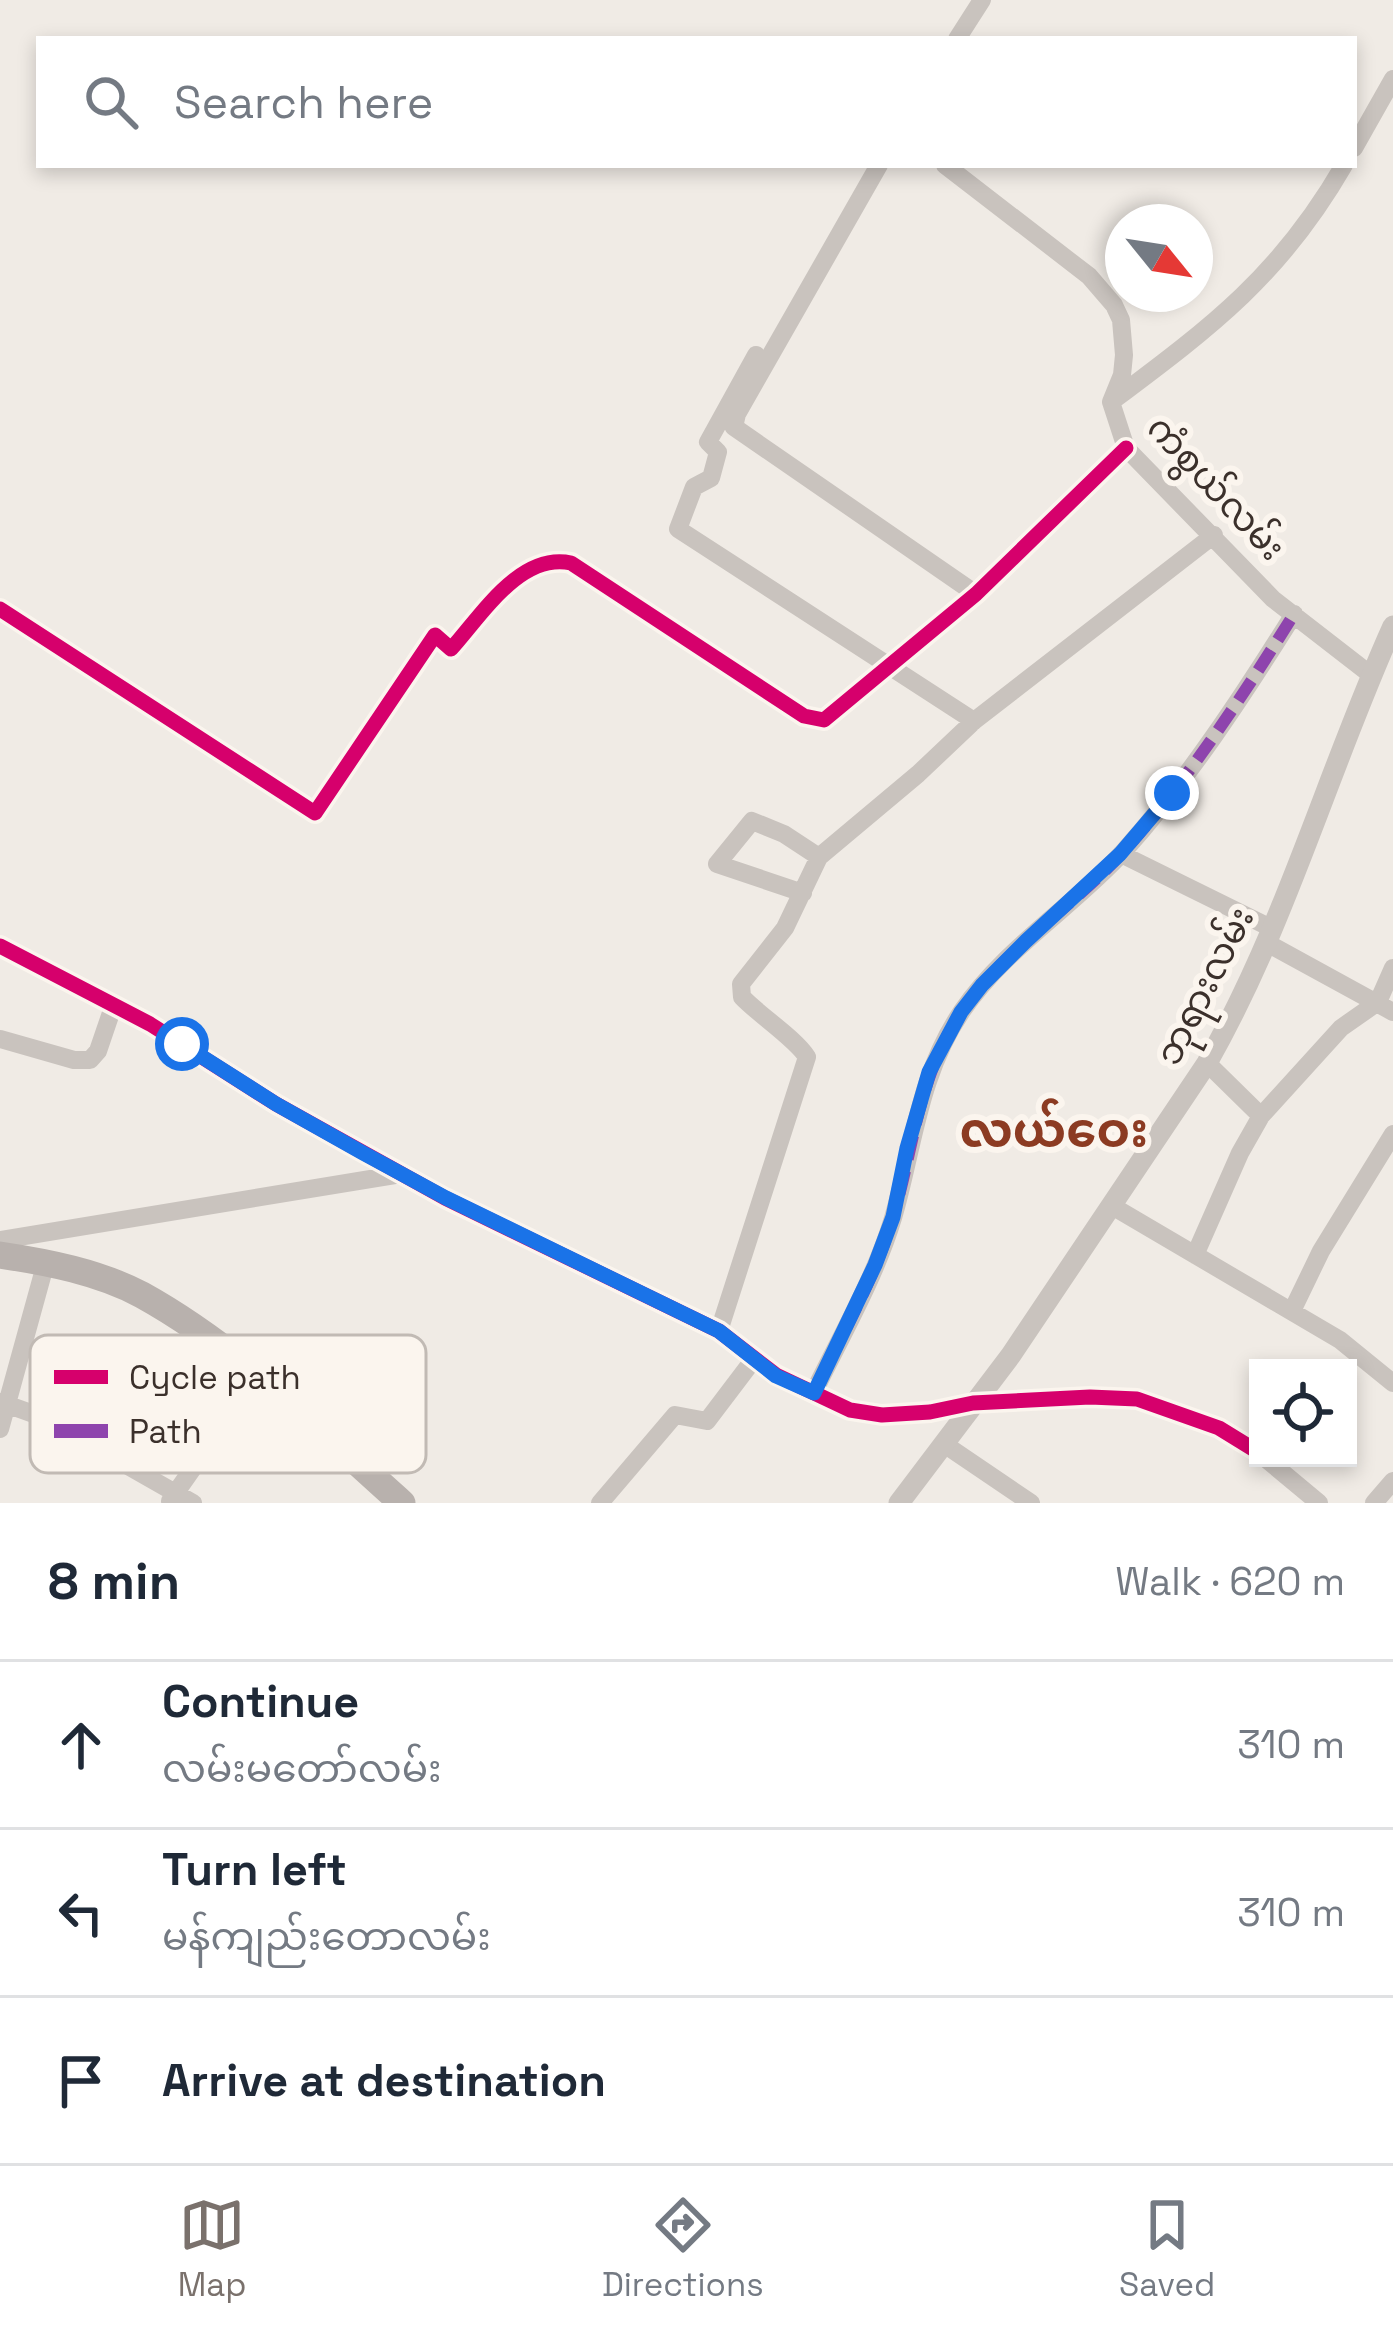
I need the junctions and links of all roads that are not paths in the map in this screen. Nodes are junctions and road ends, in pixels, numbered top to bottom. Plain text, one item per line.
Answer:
1 (982, 0) edge
2 (959, 36) edge
3 (1393, 79) edge
4 (1357, 143) edge
5 (877, 168) edge
6 (949, 168) edge
7 (1342, 168) edge
8 (756, 355) dead end
9 (1111, 402) junction
10 (1126, 448) junction
11 (1214, 535) junction
12 (976, 594) junction
13 (0, 609) edge
14 (1294, 614) junction
15 (1393, 626) edge
16 (890, 665) junction
17 (1371, 675) junction
18 (974, 721) junction
19 (1120, 854) junction
20 (819, 857) junction
21 (803, 893) junction
22 (1270, 936) junction
23 (0, 946) edge
24 (1393, 968) edge
25 (114, 1004) junction
26 (1386, 1007) edge
27 (0, 1039) edge
28 (1208, 1063) junction
29 (1261, 1116) junction
30 (1393, 1134) edge
31 (400, 1174) junction
32 (1112, 1206) junction
33 (0, 1240) edge
34 (0, 1255) edge
35 (1195, 1255) junction
36 (46, 1262) junction
37 (1292, 1311) junction
38 (719, 1331) junction
39 (197, 1335) edge
40 (754, 1359) junction
41 (1393, 1383) edge
42 (814, 1393) junction
43 (4, 1403) edge
44 (973, 1403) junction
45 (0, 1430) edge
46 (944, 1444) junction
47 (1249, 1446) edge
48 (1276, 1467) edge
49 (131, 1473) edge
50 (189, 1473) edge
51 (367, 1473) edge
52 (1393, 1481) edge
53 (171, 1498) edge
54 (193, 1503) edge
55 (402, 1503) edge
56 (600, 1503) edge
57 (899, 1503) edge
58 (1031, 1503) edge
59 (1319, 1503) edge
60 (1374, 1503) edge

1 - 2 street
3 - 4 street
5 - 12 street
6 - 9 street, ကံစွယ်လမ်း
7 - 9 street
8 - 16 street
9 - 10 street, ကံစွယ်လမ်း
10 - 11 street, ကံစွယ်လမ်း
10 - 12 street
11 - 14 street, ကံစွယ်လမ်း
11 - 18 street
12 - 16 street
13 - 16 street
14 - 17 street, ကံစွယ်လမ်း
14 - 19 street
15 - 17 street, ဘုရားလမ်း
16 - 18 street
17 - 22 street, ဘုရားလမ်း
18 - 20 street
19 - 22 street
19 - 42 street
20 - 21 street
20 - 21 street
21 - 38 street
22 - 26 street
22 - 28 street, ဘုရားလမ်း
23 - 25 street
24 - 26 street
25 - 27 street
25 - 31 street
26 - 29 street
28 - 29 street
28 - 32 street, ဘုရားလမ်း
29 - 35 street
30 - 37 street
31 - 33 street
31 - 38 street
32 - 35 street
32 - 44 street, ဘုရားလမ်း
34 - 36 main road
35 - 37 street
36 - 39 main road
36 - 43 street
37 - 41 street
38 - 40 street
40 - 42 street
40 - 56 street
42 - 44 street
43 - 45 street
44 - 46 street, ဘုရားလမ်း
44 - 47 street
46 - 57 street, ဘုရားလမ်း
46 - 58 street
48 - 59 street
49 - 53 street
50 - 53 street
51 - 55 main road
52 - 60 street
53 - 54 street

